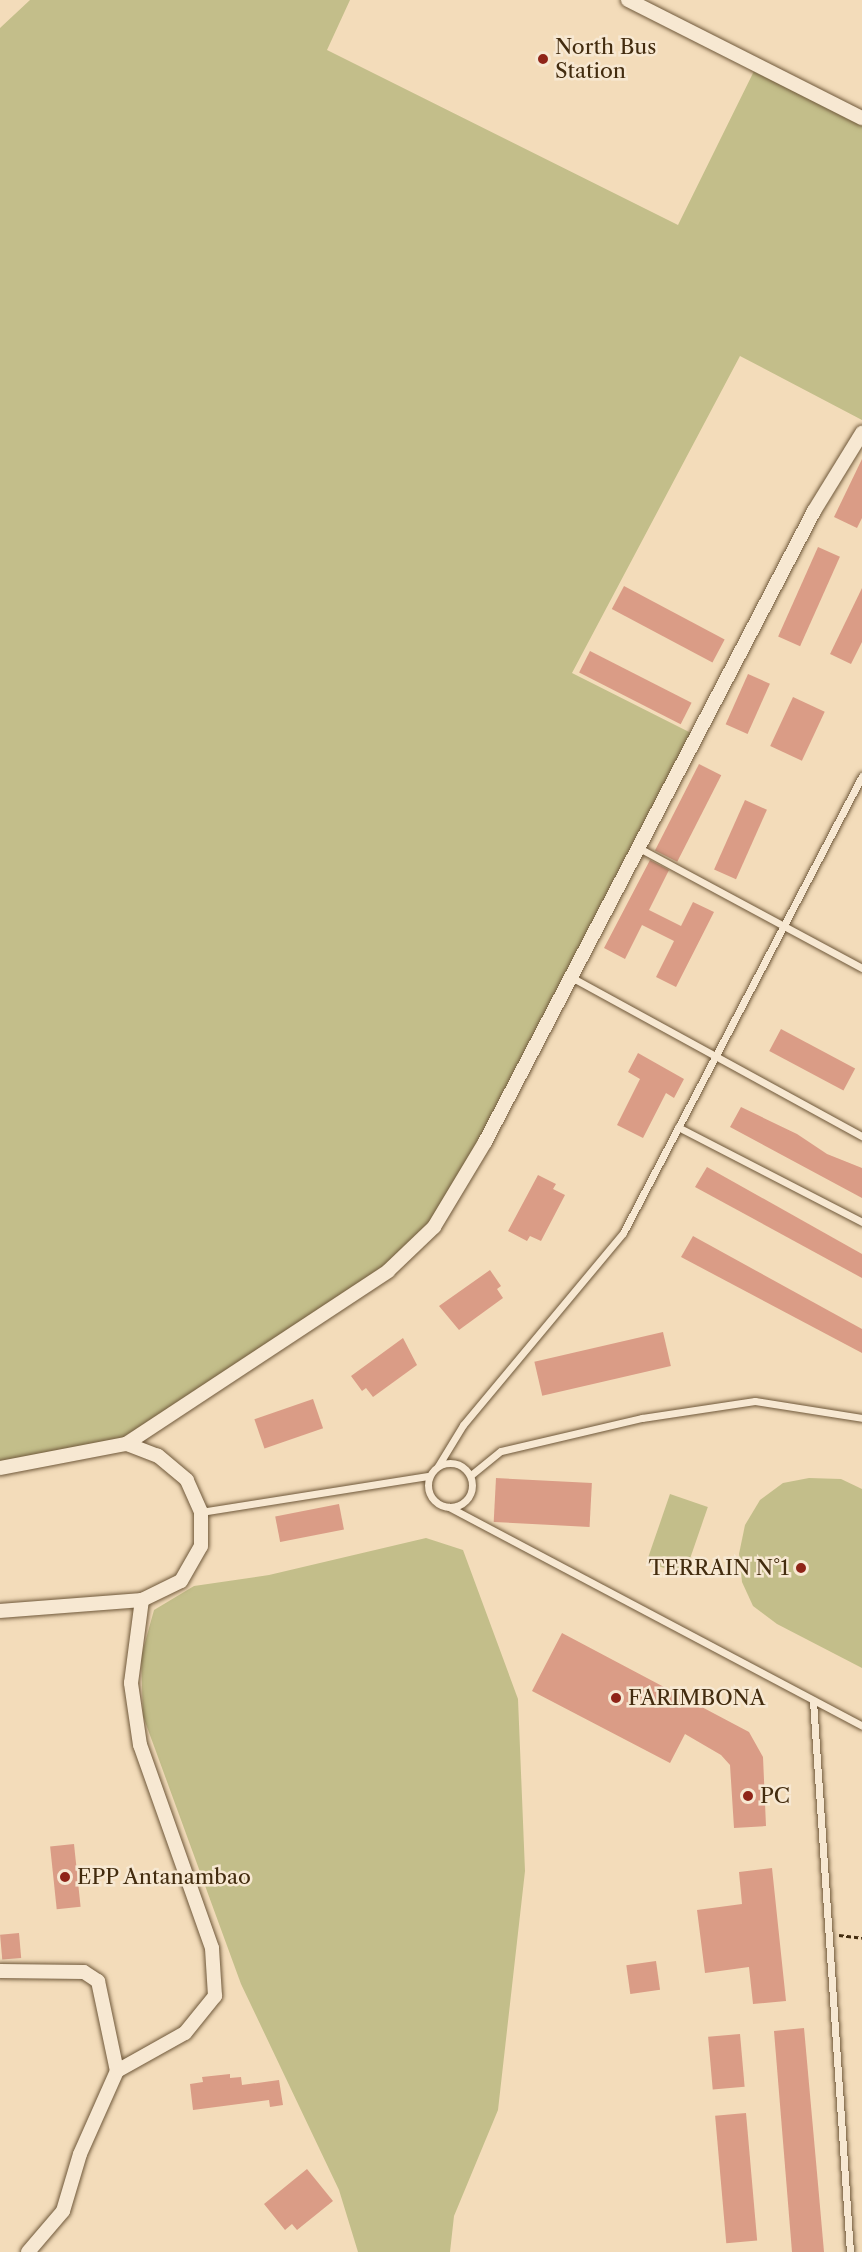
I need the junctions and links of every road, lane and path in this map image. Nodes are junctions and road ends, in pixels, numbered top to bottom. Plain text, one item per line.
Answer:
1 (628, 0) edge
2 (862, 118) edge
3 (862, 433) edge
4 (862, 776) edge
5 (639, 848) junction
6 (783, 925) junction
7 (862, 968) edge
8 (571, 977) junction
9 (713, 1058) junction
10 (678, 1127) junction
11 (862, 1136) edge
12 (862, 1222) edge
13 (862, 1418) edge
14 (126, 1444) junction
15 (438, 1466) junction
16 (0, 1468) edge
17 (471, 1475) junction
18 (429, 1476) junction
19 (449, 1507) junction
20 (201, 1512) junction
21 (142, 1600) junction
22 (0, 1611) edge
23 (813, 1701) junction
24 (862, 1726) edge
25 (829, 1934) junction
26 (862, 1938) edge
27 (0, 1971) edge
28 (117, 2071) junction
29 (28, 2252) edge
30 (850, 2252) edge

1 - 2 street
3 - 5 street
4 - 6 lane
5 - 6 lane
5 - 8 street
6 - 7 lane
6 - 9 lane
8 - 9 lane
8 - 14 street
9 - 10 lane
9 - 11 lane
10 - 12 lane
10 - 15 lane
13 - 17 lane
14 - 16 street
14 - 20 street
15 - 17 lane
15 - 18 lane
17 - 19 lane
18 - 19 lane
18 - 20 lane
19 - 23 lane
20 - 21 street
21 - 22 street
21 - 28 street
23 - 24 lane
23 - 25 lane
25 - 26 path
25 - 30 lane
27 - 28 street
28 - 29 street

